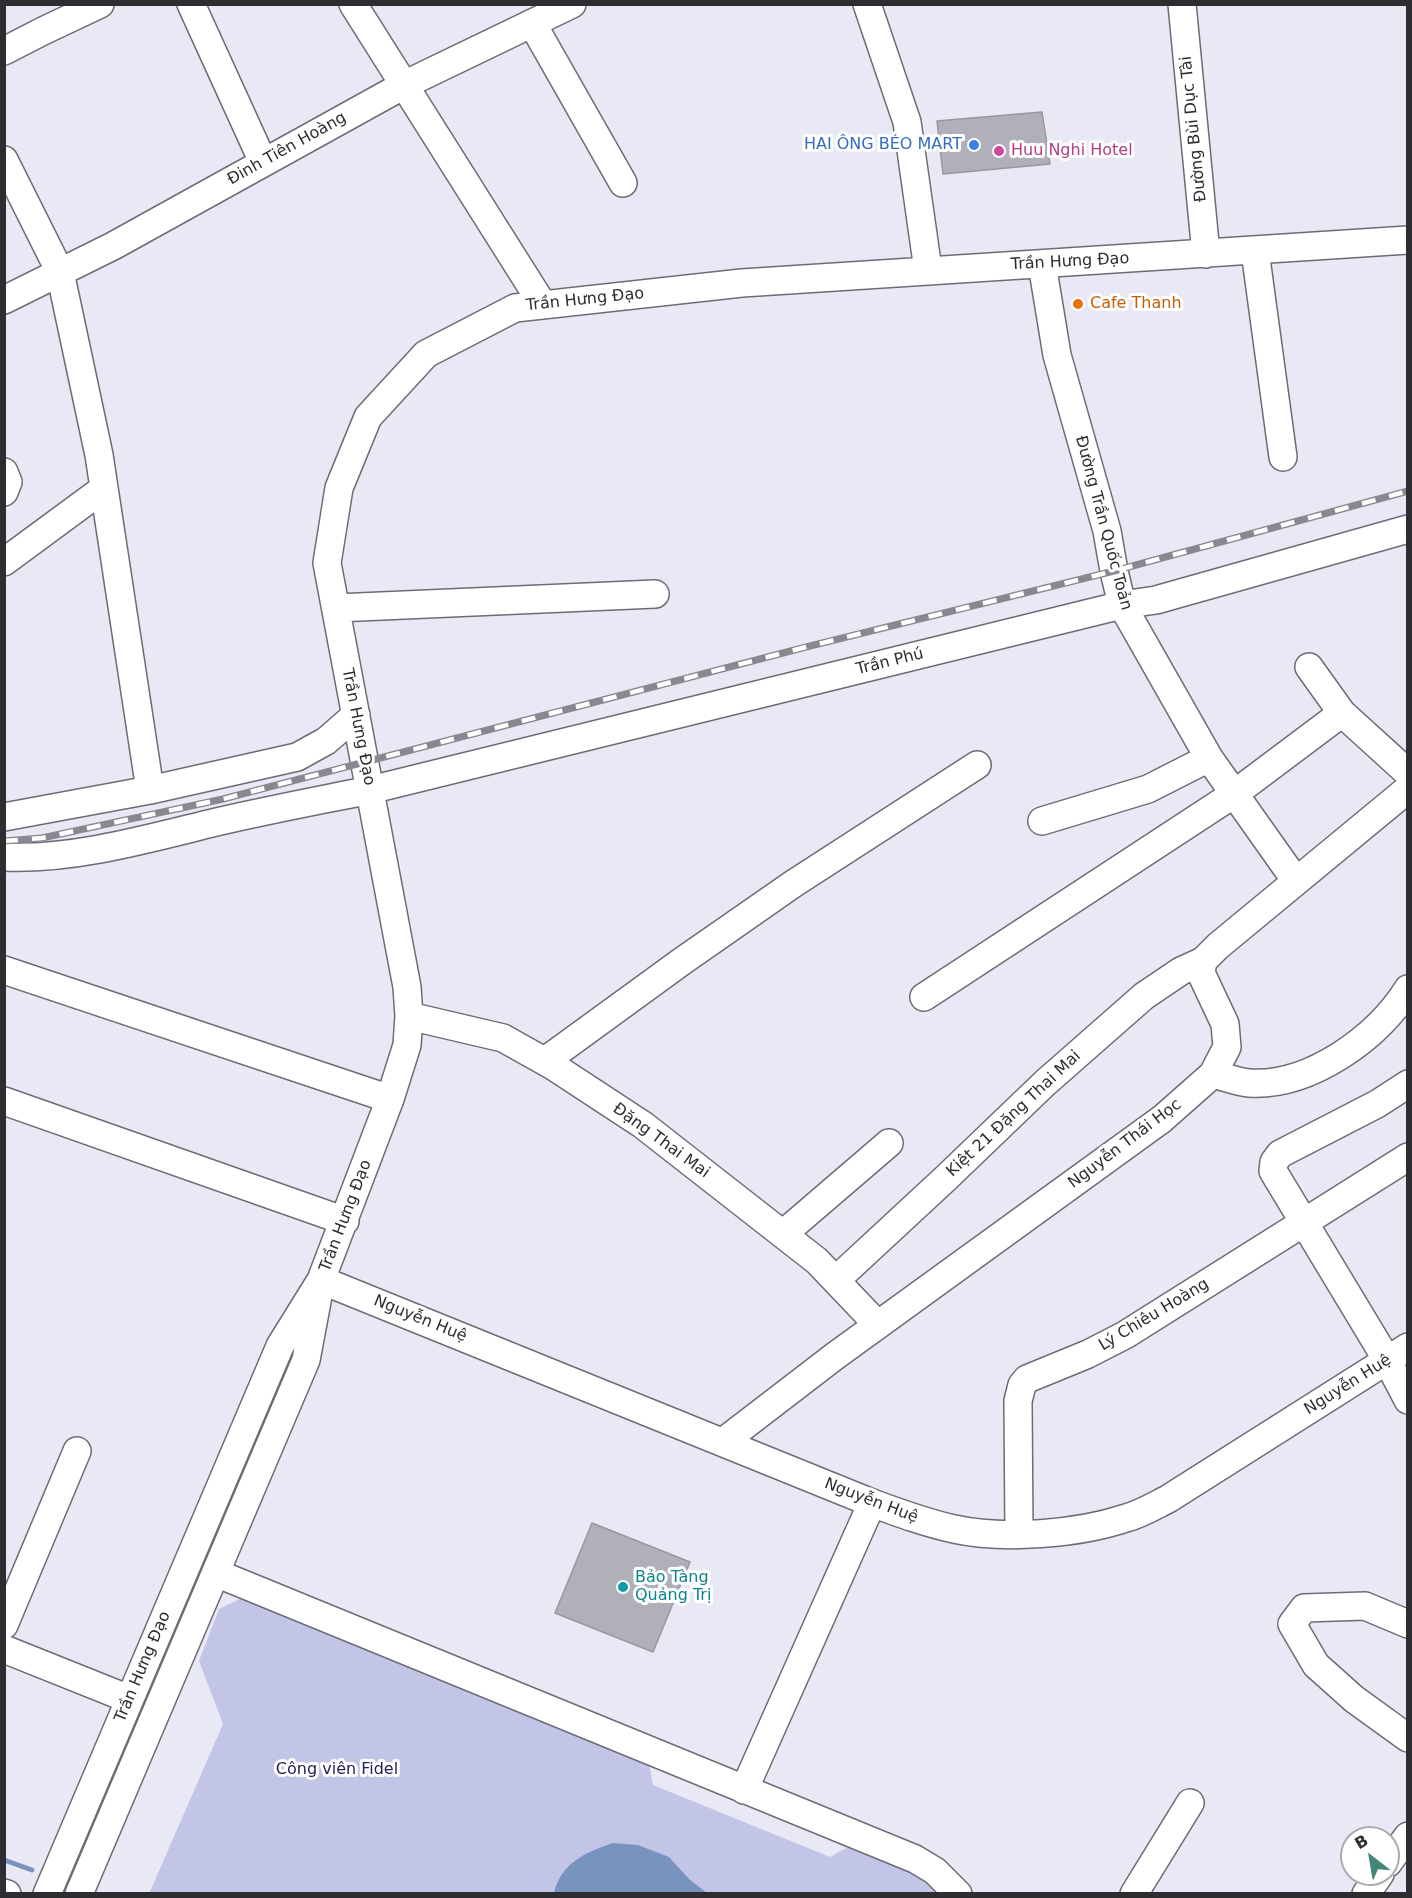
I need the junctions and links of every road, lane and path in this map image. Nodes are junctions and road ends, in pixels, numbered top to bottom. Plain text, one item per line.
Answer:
1 (100, 4) edge
2 (191, 4) edge
3 (353, 4) edge
4 (572, 4) edge
5 (867, 4) edge
6 (1182, 4) edge
7 (532, 23) junction
8 (4, 51) edge
9 (404, 85) junction
10 (4, 160) edge
11 (263, 162) junction
12 (623, 183) dead end
13 (1407, 240) edge
14 (1255, 251) junction
15 (1206, 254) junction
16 (1042, 264) junction
17 (928, 270) junction
18 (60, 272) junction
19 (4, 300) edge
20 (543, 305) junction
21 (1283, 457) dead end
22 (4, 472) edge
23 (103, 489) junction
24 (4, 492) edge
25 (1407, 529) edge
26 (4, 562) edge
27 (655, 594) dead end
28 (1122, 605) junction
29 (336, 608) junction
30 (1309, 667) dead end
31 (1342, 713) junction
32 (356, 715) junction
33 (1209, 758) junction
34 (977, 765) dead end
35 (1407, 773) edge
36 (1407, 789) edge
37 (150, 790) junction
38 (370, 790) junction
39 (1234, 794) junction
40 (4, 818) edge
41 (1042, 821) dead end
42 (4, 857) edge
43 (1296, 880) junction
44 (1203, 961) junction
45 (4, 970) edge
46 (1407, 988) edge
47 (924, 997) dead end
48 (409, 1016) junction
49 (545, 1061) junction
50 (1213, 1074) junction
51 (1407, 1084) edge
52 (390, 1099) junction
53 (4, 1101) edge
54 (889, 1143) dead end
55 (1407, 1157) edge
56 (345, 1221) junction
57 (1305, 1221) junction
58 (783, 1234) junction
59 (321, 1280) junction
60 (836, 1280) junction
61 (878, 1325) junction
62 (1397, 1354) edge
63 (1407, 1400) edge
64 (723, 1442) junction
65 (77, 1451) dead end
66 (872, 1503) junction
67 (1019, 1534) junction
68 (216, 1573) junction
69 (1407, 1624) edge
70 (4, 1625) edge
71 (4, 1648) edge
72 (129, 1700) junction
73 (1407, 1738) edge
74 (744, 1790) junction
75 (1190, 1803) dead end
76 (74, 1829) junction
77 (102, 1841) junction
78 (47, 1893) edge
79 (80, 1893) edge
80 (958, 1893) edge
81 (1134, 1893) edge

1 - 8 street
2 - 11 street
3 - 9 street
4 - 7 street, Đinh Tiên Hoàng
5 - 17 street
6 - 15 street, Đường Bùi Dục Tài
7 - 9 street, Đinh Tiên Hoàng
7 - 12 street
9 - 11 street, Đinh Tiên Hoàng
9 - 20 street
10 - 18 street
11 - 18 street, Đinh Tiên Hoàng
13 - 14 street, Trần Hưng Đạo
14 - 15 street, Trần Hưng Đạo
14 - 21 street
15 - 16 street, Trần Hưng Đạo
16 - 17 street, Trần Hưng Đạo
16 - 28 street, Đường Trần Quốc Toản
17 - 20 street, Trần Hưng Đạo
18 - 19 street, Đinh Tiên Hoàng
18 - 23 street
20 - 29 street, Trần Hưng Đạo
22 - 24 street
23 - 26 street
23 - 37 street
25 - 28 street, Trần Phú
27 - 29 street
28 - 33 street, Đường Trần Quốc Toản
28 - 38 street, Trần Phú
29 - 32 street, Trần Hưng Đạo
30 - 31 street
31 - 35 street
31 - 39 street
32 - 37 street
32 - 38 street, Trần Hưng Đạo
33 - 39 street, Đường Trần Quốc Toản
33 - 41 street
34 - 49 street
36 - 43 street
37 - 40 street
38 - 42 street, Trần Phú
38 - 48 street, Trần Hưng Đạo
39 - 43 street, Đường Trần Quốc Toản
39 - 47 street
43 - 44 street
44 - 50 street, Nguyễn Thái Học
44 - 60 street, Kiệt 21 Đặng Thai Mai
45 - 52 street
46 - 50 street
48 - 49 street, Đặng Thai Mai
48 - 52 street, Trần Hưng Đạo
49 - 58 street, Đặng Thai Mai
50 - 61 street, Nguyễn Thái Học
51 - 57 street
52 - 56 street, Trần Hưng Đạo
53 - 56 street
54 - 58 street
55 - 57 street, Lý Chiêu Hoàng
56 - 59 street, Trần Hưng Đạo
57 - 62 street
57 - 67 street, Lý Chiêu Hoàng
58 - 60 street, Đặng Thai Mai
59 - 64 street, Nguyễn Huệ
59 - 68 street, Trần Hưng Đạo
59 - 72 street, Trần Hưng Đạo
60 - 61 street, Đặng Thai Mai
61 - 64 street, Nguyễn Thái Học
62 - 63 street
62 - 67 street, Nguyễn Huệ
64 - 66 street, Nguyễn Huệ
65 - 70 street
66 - 67 street, Nguyễn Huệ
66 - 74 street
68 - 74 street
68 - 77 street, Trần Hưng Đạo
69 - 73 street
71 - 72 street
72 - 76 street, Trần Hưng Đạo
74 - 80 street
75 - 81 street
76 - 77 street
76 - 78 street, Trần Hưng Đạo
77 - 79 street, Trần Hưng Đạo

